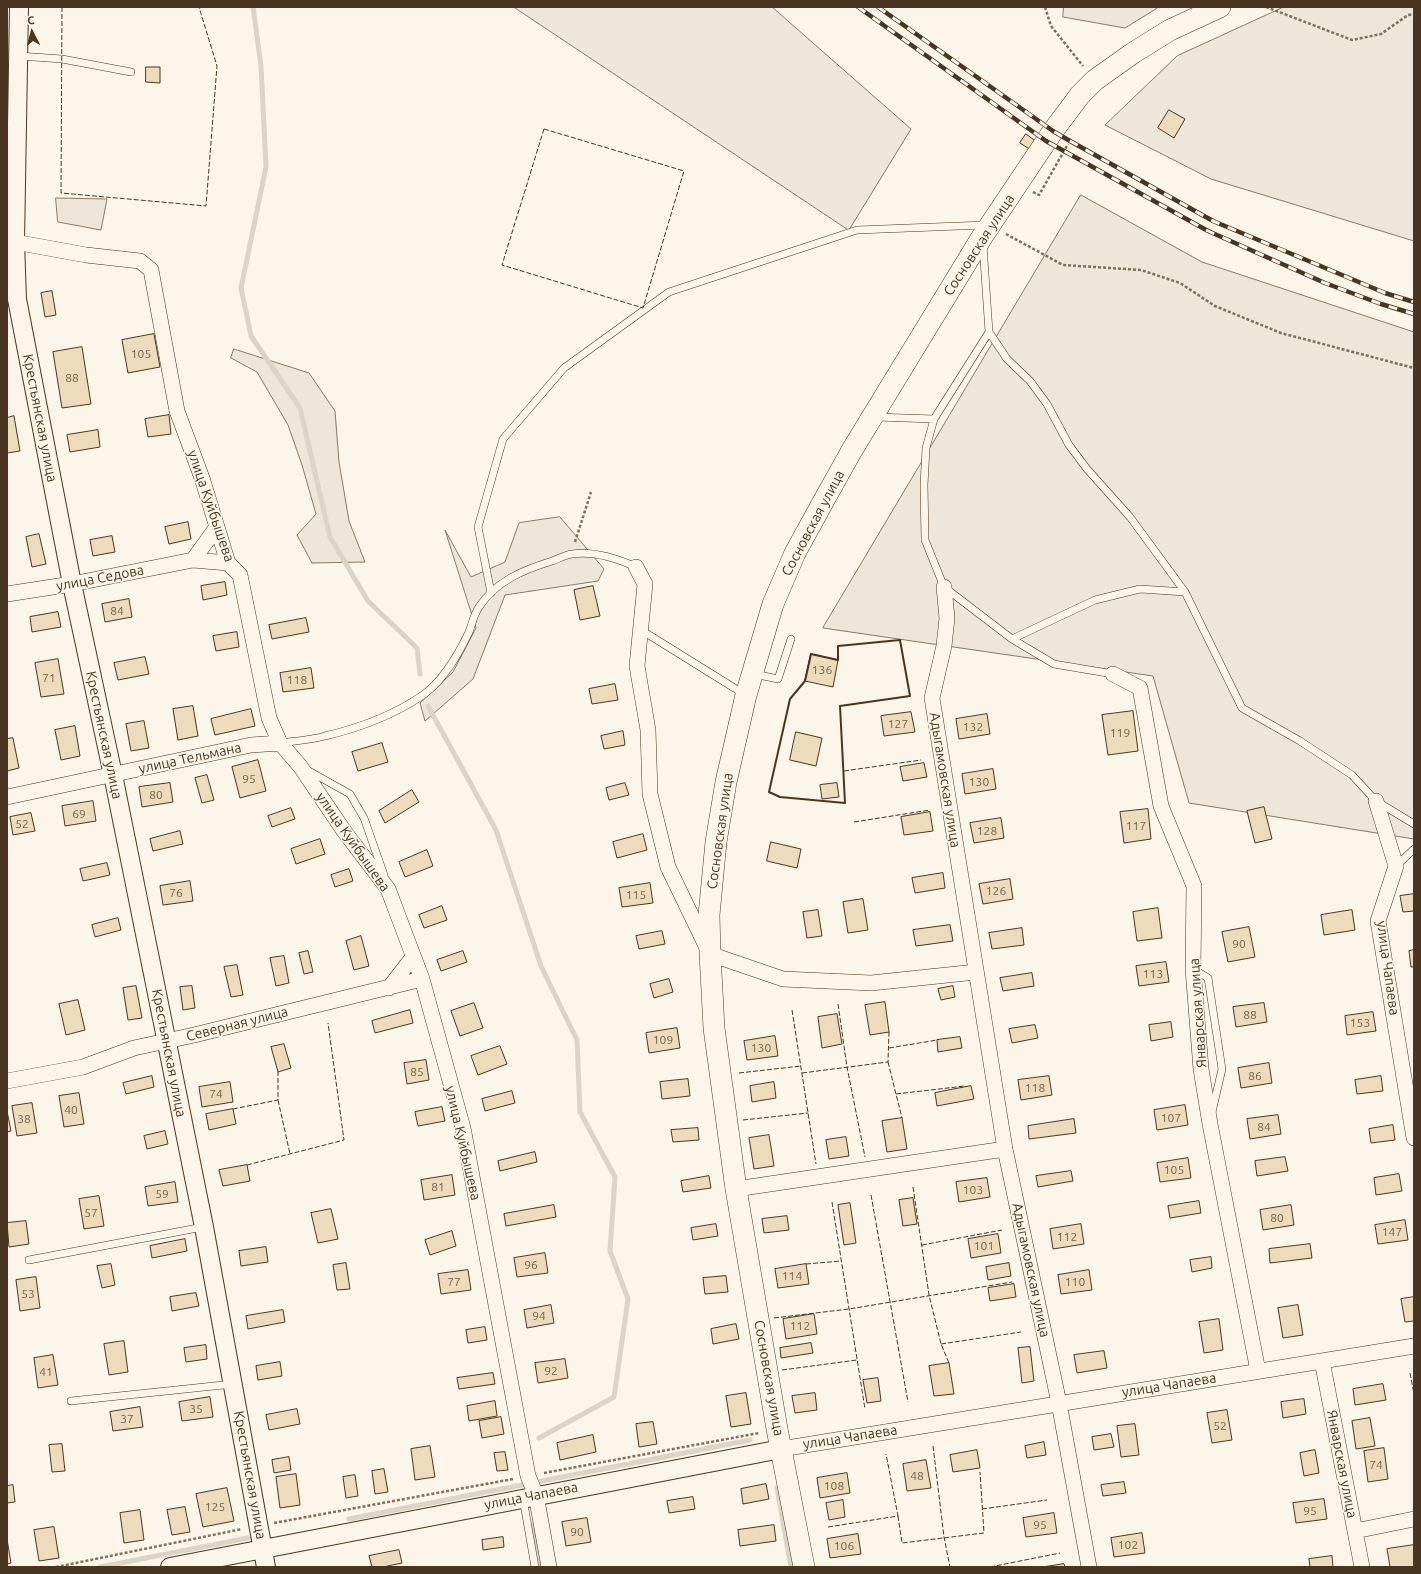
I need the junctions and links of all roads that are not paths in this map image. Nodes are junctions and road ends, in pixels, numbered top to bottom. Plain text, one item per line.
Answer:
1 (19, 7) edge
2 (1220, 7) edge
3 (19, 56) junction
4 (131, 72) dead end
5 (986, 231) junction
6 (11, 241) edge
7 (11, 271) edge
8 (989, 332) junction
9 (872, 417) junction
10 (934, 419) junction
11 (217, 527) junction
12 (193, 560) junction
13 (228, 563) junction
14 (636, 567) joint
15 (72, 584) junction
16 (944, 587) junction
17 (1185, 592) junction
18 (491, 593) junction
19 (7, 594) edge
20 (641, 630) junction
21 (791, 639) dead end
22 (1012, 639) junction
23 (752, 674) junction
24 (1113, 674) joint
25 (746, 695) junction
26 (280, 743) junction
27 (300, 766) junction
28 (113, 774) junction
29 (7, 797) edge
30 (1376, 801) junction
31 (1414, 824) edge
32 (1414, 849) edge
33 (1396, 866) junction
34 (388, 889) junction
35 (710, 954) junction
36 (414, 957) junction
37 (1193, 969) junction
38 (976, 972) junction
39 (422, 979) junction
40 (389, 988) junction
41 (167, 1042) junction
42 (7, 1081) edge
43 (1210, 1124) junction
44 (1414, 1138) edge
45 (1005, 1149) junction
46 (736, 1189) junction
47 (204, 1227) junction
48 (29, 1260) dead end
49 (1414, 1346) edge
50 (1322, 1361) junction
51 (1258, 1371) junction
52 (233, 1384) junction
53 (71, 1401) dead end
54 (1060, 1403) junction
55 (779, 1439) junction
56 (530, 1497) junction
57 (1414, 1519) edge
58 (1354, 1531) junction
59 (263, 1548) junction
60 (170, 1567) edge
61 (266, 1567) edge
62 (534, 1567) edge
63 (549, 1567) edge
64 (804, 1567) edge
65 (1089, 1567) edge
66 (1362, 1567) edge

1 - 3 street, Крестьянская улица
2 - 5 main road, Сосновская улица
3 - 4 lane
3 - 6 street, Крестьянская улица
5 - 8 lane
5 - 9 main road, Сосновская улица
5 - 18 lane
6 - 7 street, Крестьянская улица
6 - 11 street, улица Куйбышева
7 - 15 street, Крестьянская улица
8 - 10 lane
8 - 17 lane
9 - 10 lane
9 - 23 main road, Сосновская улица
10 - 16 lane
11 - 12 street
11 - 13 street, улица Куйбышева
12 - 13 street, улица Седова
12 - 15 street, улица Седова
13 - 26 street, улица Куйбышева
14 - 18 lane
14 - 20 street, Сосновская улица
15 - 19 street, улица Седова
15 - 28 street, Крестьянская улица
16 - 22 lane
16 - 38 street, Адыгамовская улица
17 - 22 lane
17 - 30 lane
18 - 26 lane
20 - 25 lane
20 - 35 street, Сосновская улица
21 - 23 lane
22 - 24 lane
23 - 25 main road, Сосновская улица
24 - 37 street, Январская улица
25 - 35 main road, Сосновская улица
26 - 27 street, улица Куйбышева
26 - 28 street, улица Тельмана
27 - 34 street, улица Куйбышева
27 - 34 lane
28 - 29 street, улица Тельмана
28 - 41 street, Крестьянская улица
30 - 31 lane
30 - 33 street
32 - 33 lane
33 - 44 street, улица Чапаева
34 - 36 street, улица Куйбышева
35 - 38 street
35 - 46 main road, Сосновская улица
36 - 39 street, улица Куйбышева
36 - 40 street
37 - 43 street, Январская улица
37 - 43 lane
38 - 45 street, Адыгамовская улица
39 - 40 street, Северная улица
39 - 56 street, улица Куйбышева
40 - 41 street, Северная улица
41 - 42 street, Северная улица
41 - 47 street, Крестьянская улица
43 - 51 street, Январская улица
45 - 46 street
45 - 54 street, Адыгамовская улица
46 - 55 main road, Сосновская улица
47 - 48 lane
47 - 52 street, Крестьянская улица
49 - 50 street, улица Чапаева
50 - 51 street, улица Чапаева
50 - 58 street, Январская улица
51 - 54 street, улица Чапаева
52 - 53 lane
52 - 59 street, Крестьянская улица
54 - 55 street, улица Чапаева
54 - 65 street, Адыгамовская улица
55 - 56 street, улица Чапаева
55 - 64 main road, Сосновская улица
56 - 59 street, улица Чапаева
56 - 62 lane
56 - 63 street, улица Куйбышева
57 - 58 street
58 - 66 street, Январская улица
59 - 60 street, улица Чапаева
59 - 61 street, Крестьянская улица

